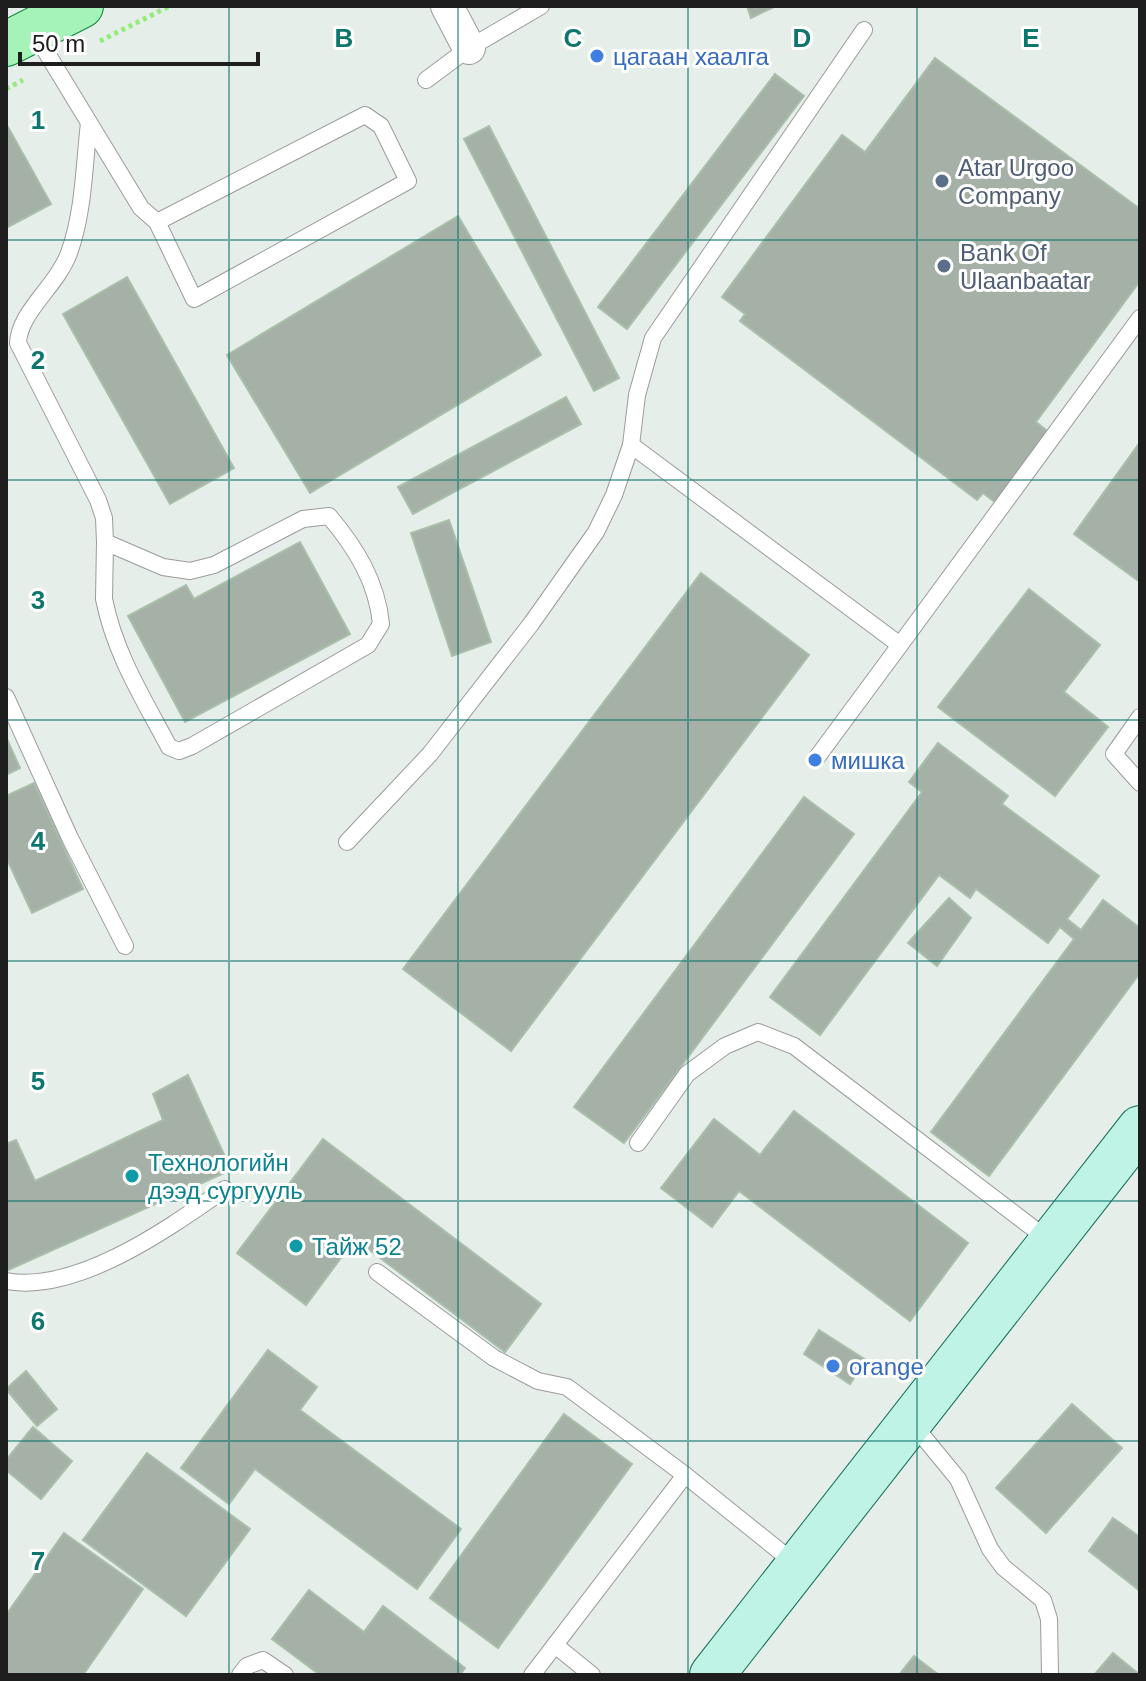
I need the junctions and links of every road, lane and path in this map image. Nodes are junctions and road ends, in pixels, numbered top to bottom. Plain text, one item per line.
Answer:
1 (81, 6) edge
2 (447, 6) edge
3 (541, 6) edge
4 (864, 30) dead end
5 (20, 37) edge
6 (469, 48) junction
7 (426, 80) dead end
8 (89, 123) junction
9 (157, 222) junction
10 (1140, 318) edge
11 (631, 445) junction
12 (105, 542) junction
13 (900, 645) junction
14 (6, 697) edge
15 (1140, 717) edge
16 (815, 760) dead end
17 (1140, 783) edge
18 (347, 842) dead end
19 (125, 946) dead end
20 (1140, 1128) edge
21 (638, 1143) dead end
22 (225, 1189) dead end
23 (1051, 1242) junction
24 (377, 1272) dead end
25 (6, 1281) edge
26 (911, 1421) junction
27 (685, 1475) junction
28 (798, 1566) junction
29 (555, 1645) junction
30 (240, 1675) edge
31 (285, 1675) edge
32 (532, 1675) edge
33 (592, 1675) edge
34 (712, 1675) edge
35 (1050, 1675) edge

1 - 5 main road
2 - 6 street
3 - 6 lane
4 - 11 lane
5 - 8 lane
6 - 7 lane
8 - 9 lane
8 - 12 lane
9 - 9 lane
10 - 13 lane
11 - 13 lane
11 - 18 lane
12 - 12 lane
13 - 16 lane
14 - 19 lane
15 - 17 lane
20 - 23 main road
21 - 23 lane
22 - 25 lane
23 - 26 main road
24 - 27 lane
26 - 28 main road
26 - 35 lane
27 - 28 lane
27 - 29 lane
28 - 34 main road
29 - 32 lane
29 - 33 lane
30 - 31 lane

